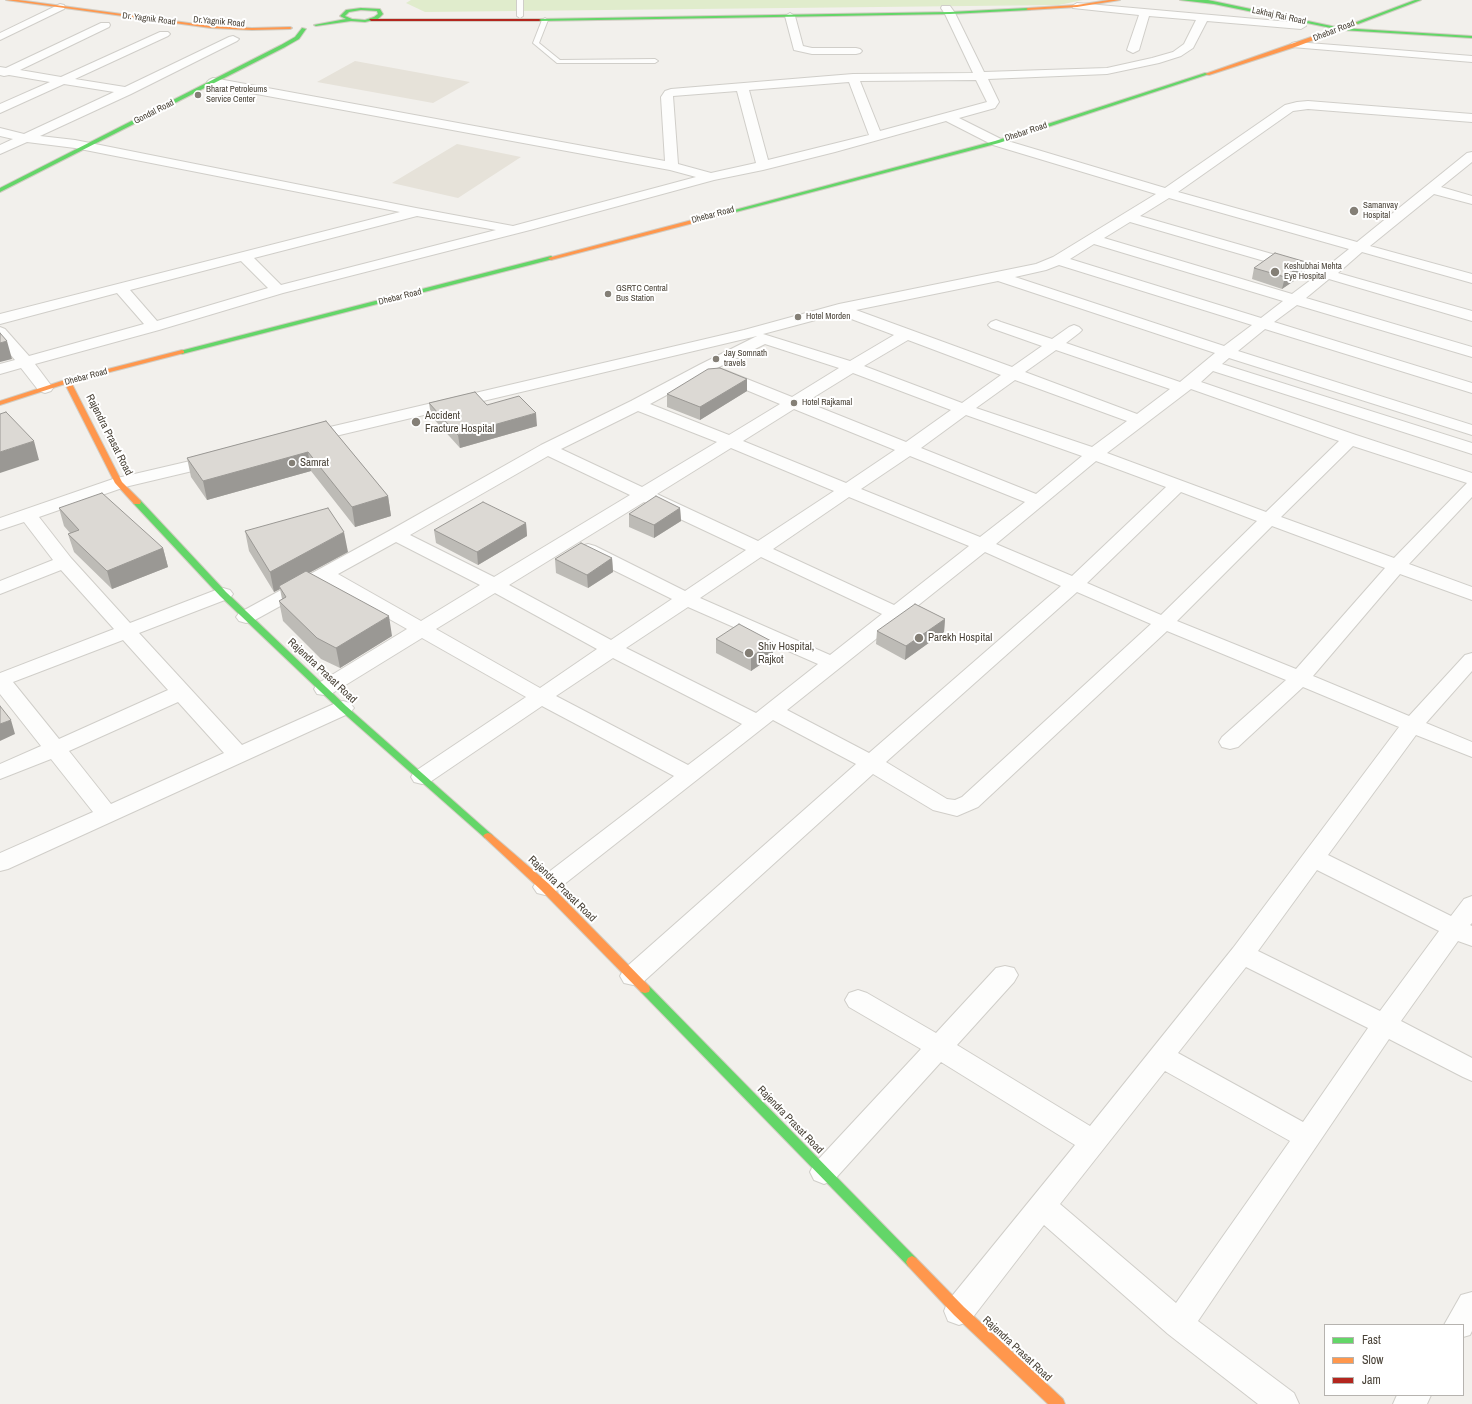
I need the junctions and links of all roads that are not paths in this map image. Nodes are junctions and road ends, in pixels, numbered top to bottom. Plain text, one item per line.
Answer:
1 (8, 0) edge
2 (50, 0) edge
3 (372, 0) edge
4 (384, 0) edge
5 (520, 0) edge
6 (1118, 0) edge
7 (1182, 0) edge
8 (1229, 0) edge
9 (1419, 0) edge
10 (1200, 1) edge
11 (1077, 3) edge
12 (60, 7) junction
13 (1109, 8) junction
14 (354, 9) junction
15 (948, 10) junction
16 (379, 11) junction
17 (1145, 12) junction
18 (342, 14) junction
19 (520, 16) junction
20 (790, 16) junction
21 (1203, 16) junction
22 (1284, 17) junction
23 (351, 20) junction
24 (371, 20) junction
25 (545, 20) junction
26 (313, 22) junction
27 (0, 24) edge
28 (293, 24) junction
29 (26, 25) junction
30 (105, 25) dead end
31 (1301, 26) junction
32 (1349, 28) junction
33 (304, 29) junction
34 (164, 34) dead end
35 (0, 37) edge
36 (1472, 37) edge
37 (233, 38) dead end
38 (1311, 40) junction
39 (1296, 45) junction
40 (1133, 50) dead end
41 (856, 51) dead end
42 (1472, 59) edge
43 (655, 62) dead end
44 (2, 72) edge
45 (980, 76) junction
46 (853, 78) junction
47 (64, 81) junction
48 (213, 82) junction
49 (742, 86) junction
50 (127, 91) junction
51 (0, 109) edge
52 (948, 117) junction
53 (1472, 118) edge
54 (0, 132) edge
55 (876, 137) junction
56 (25, 138) junction
57 (996, 142) junction
58 (82, 145) junction
59 (0, 150) edge
60 (1472, 156) edge
61 (672, 166) junction
62 (763, 166) junction
63 (711, 177) junction
64 (0, 181) edge
65 (1432, 189) junction
66 (0, 190) edge
67 (1167, 194) junction
68 (1472, 200) edge
69 (417, 212) junction
70 (1129, 217) junction
71 (516, 229) junction
72 (1092, 239) junction
73 (1358, 248) junction
74 (244, 256) junction
75 (1058, 260) junction
76 (1327, 274) junction
77 (998, 277) junction
78 (1472, 279) edge
79 (120, 287) junction
80 (278, 290) junction
81 (1294, 299) junction
82 (839, 309) junction
83 (1472, 316) edge
84 (0, 319) edge
85 (1265, 323) junction
86 (996, 325) dead end
87 (154, 327) junction
88 (1074, 330) dead end
89 (0, 332) edge
90 (747, 334) junction
91 (906, 334) junction
92 (764, 339) junction
93 (1053, 344) junction
94 (1226, 352) junction
95 (1472, 352) edge
96 (25, 362) junction
97 (1210, 366) junction
98 (851, 367) junction
99 (705, 368) junction
100 (0, 369) edge
101 (1012, 373) junction
102 (67, 381) junction
103 (1185, 385) junction
104 (45, 388) junction
105 (1472, 388) edge
106 (795, 402) junction
107 (0, 403) edge
108 (637, 405) junction
109 (964, 409) junction
110 (1139, 420) junction
111 (1472, 430) edge
112 (1350, 439) junction
113 (729, 441) junction
114 (289, 442) edge
115 (547, 449) junction
116 (908, 449) junction
117 (1472, 449) edge
118 (1094, 454) junction
119 (227, 457) edge
120 (1472, 480) edge
121 (118, 483) junction
122 (1178, 485) junction
123 (1472, 487) edge
124 (848, 490) junction
125 (642, 494) junction
126 (1038, 501) junction
127 (28, 515) junction
128 (1271, 519) junction
129 (0, 524) edge
130 (396, 535) junction
131 (567, 540) junction
132 (983, 544) junction
133 (760, 550) junction
134 (64, 562) junction
135 (1397, 566) junction
136 (324, 574) junction
137 (1075, 584) junction
138 (495, 585) junction
139 (0, 588) edge
140 (223, 594) junction
141 (1472, 594) edge
142 (686, 599) junction
143 (895, 613) junction
144 (246, 617) junction
145 (1164, 623) junction
146 (422, 630) junction
147 (126, 631) junction
148 (612, 649) junction
149 (1472, 659) edge
150 (832, 663) junction
151 (1300, 678) junction
152 (0, 680) edge
153 (324, 689) junction
154 (182, 692) junction
155 (541, 697) junction
156 (343, 708) junction
157 (764, 716) junction
158 (1412, 725) junction
159 (1230, 742) dead end
160 (55, 749) junction
161 (1472, 750) edge
162 (238, 755) junction
163 (871, 763) junction
164 (0, 772) edge
165 (689, 774) junction
166 (422, 777) junction
167 (106, 814) junction
168 (1314, 858) junction
169 (0, 862) edge
170 (545, 887) junction
171 (1472, 905) edge
172 (1464, 932) edge
173 (1242, 954) junction
174 (1005, 975) dead end
175 (633, 976) junction
176 (858, 1000) dead end
177 (1385, 1025) junction
178 (939, 1047) junction
179 (1161, 1056) junction
180 (1472, 1070) edge
181 (1307, 1137) junction
182 (1093, 1142) junction
183 (824, 1172) junction
184 (1042, 1206) junction
185 (1472, 1305) edge
186 (959, 1311) junction
187 (1179, 1324) junction
188 (1460, 1324) edge
189 (1058, 1404) edge
190 (1283, 1404) edge

1 - 12 street, Dr. Yagnik Road
2 - 28 street, Dr.Yagnik Road
3 - 14 street
4 - 16 street
5 - 19 lane
6 - 11 street
7 - 10 street, Lakhaj Rai Road
8 - 32 street, Lakhaj Rai Road
9 - 32 street, Dhebar Road
10 - 13 street
10 - 22 street, Lakhaj Rai Road
11 - 13 street
11 - 15 street
12 - 28 street, Dr. Yagnik Road
12 - 29 street
13 - 17 street
14 - 16 street
14 - 18 street
15 - 19 street
15 - 20 street
15 - 45 street
16 - 19 street
16 - 24 street
17 - 21 street
17 - 40 street
18 - 23 street
18 - 26 street
20 - 25 street
20 - 41 street
21 - 31 street
21 - 45 street
22 - 31 street
22 - 32 street, Lakhaj Rai Road
23 - 24 street
23 - 26 street
24 - 25 street
25 - 43 lane
26 - 33 street
27 - 29 street
28 - 33 street
28 - 58 street, Gondal Road
29 - 35 street
30 - 44 street
31 - 38 street
32 - 36 street, Lakhaj Rai Road
32 - 38 street, Dhebar Road
33 - 48 street, Gondal Road
34 - 47 street
37 - 50 street
38 - 39 street, Dhebar Road
39 - 42 street
39 - 57 street, Dhebar Road
44 - 47 street
45 - 46 street
45 - 52 street
46 - 49 street
46 - 55 street
47 - 50 street
47 - 51 street
48 - 58 street, Gondal Road
48 - 61 street
49 - 61 street
49 - 62 street
50 - 56 street
52 - 55 street
52 - 57 street
53 - 67 street
54 - 56 street
55 - 62 street
56 - 58 street
56 - 59 street
57 - 67 street
57 - 102 street, Dhebar Road
58 - 64 street, Gondal Road
58 - 66 street, Gondal Road
58 - 69 street
60 - 65 street
61 - 63 street
62 - 63 street
63 - 71 street
65 - 68 street
65 - 73 street
67 - 70 street
67 - 73 street
69 - 71 street
69 - 74 street
70 - 72 street
70 - 76 street
71 - 80 street
72 - 75 street
72 - 81 street
73 - 76 street
73 - 78 street
74 - 79 street
74 - 80 street
75 - 77 street
75 - 85 street
76 - 81 street
76 - 83 street
77 - 82 street
77 - 94 street
79 - 84 street
79 - 87 street
80 - 87 street
81 - 85 street
81 - 95 street
82 - 90 street
82 - 91 street
85 - 94 street
85 - 105 street
86 - 93 street
87 - 96 street
88 - 93 street
89 - 96 street
90 - 92 street
90 - 114 street
91 - 98 street
91 - 101 street
92 - 98 street
92 - 99 street
93 - 101 street
93 - 103 street
94 - 97 street
94 - 111 street
96 - 100 street
96 - 104 street
97 - 103 street
97 - 117 street
98 - 106 street
98 - 109 street
99 - 106 street
99 - 108 street
101 - 109 street
101 - 110 street
102 - 104 street, Dhebar Road
102 - 121 street, Rajendra Prasat Road
103 - 110 street
103 - 112 street
104 - 107 street, Dhebar Road
106 - 113 street
106 - 116 street
108 - 113 street
108 - 115 street
109 - 116 street
109 - 118 street
110 - 118 street
112 - 120 street
112 - 128 street
113 - 124 street
113 - 125 street
115 - 125 street
115 - 130 street
116 - 124 street
116 - 126 street
118 - 122 street
118 - 126 street
119 - 121 street
121 - 127 street
121 - 140 street, Rajendra Prasat Road
122 - 128 street
122 - 137 street
123 - 135 street
124 - 132 street
124 - 133 street
125 - 131 street
125 - 133 street
126 - 132 street
127 - 129 street
127 - 134 street
128 - 135 street
128 - 145 street
130 - 136 street
130 - 138 street
131 - 138 street
131 - 142 street
132 - 137 street
132 - 143 street
133 - 142 street
133 - 143 street
134 - 139 street
134 - 147 street
135 - 141 street
135 - 151 street
136 - 144 street
136 - 146 street
137 - 145 street
137 - 163 street
138 - 146 street
138 - 148 street
140 - 144 street, Rajendra Prasat Road
140 - 147 street
142 - 148 street
142 - 150 street
143 - 150 street
144 - 153 street, Rajendra Prasat Road
145 - 151 street
145 - 163 street
146 - 153 street
146 - 155 street
147 - 152 street
147 - 154 street
148 - 155 street
148 - 157 street
149 - 158 street
150 - 157 street
151 - 158 street
151 - 159 street
152 - 160 street
153 - 156 street, Rajendra Prasat Road
154 - 160 street
154 - 162 street
155 - 165 street
155 - 166 street
156 - 162 street
156 - 166 street, Rajendra Prasat Road
157 - 163 street
157 - 165 street
158 - 161 street
158 - 168 street
160 - 164 street
160 - 167 street
162 - 167 street
163 - 175 street
165 - 170 street
166 - 170 street, Rajendra Prasat Road
167 - 169 street
168 - 172 street
168 - 173 street
170 - 175 street, Rajendra Prasat Road
171 - 172 street
172 - 177 street
173 - 177 street
173 - 179 street
174 - 178 street
175 - 183 street, Rajendra Prasat Road
176 - 178 street
177 - 180 street
177 - 181 street
178 - 182 street
178 - 183 street
179 - 181 street
179 - 182 street
181 - 187 street
182 - 184 street
183 - 186 street, Rajendra Prasat Road
184 - 186 street
184 - 187 street
185 - 188 street
186 - 189 street, Rajendra Prasat Road
187 - 190 street

